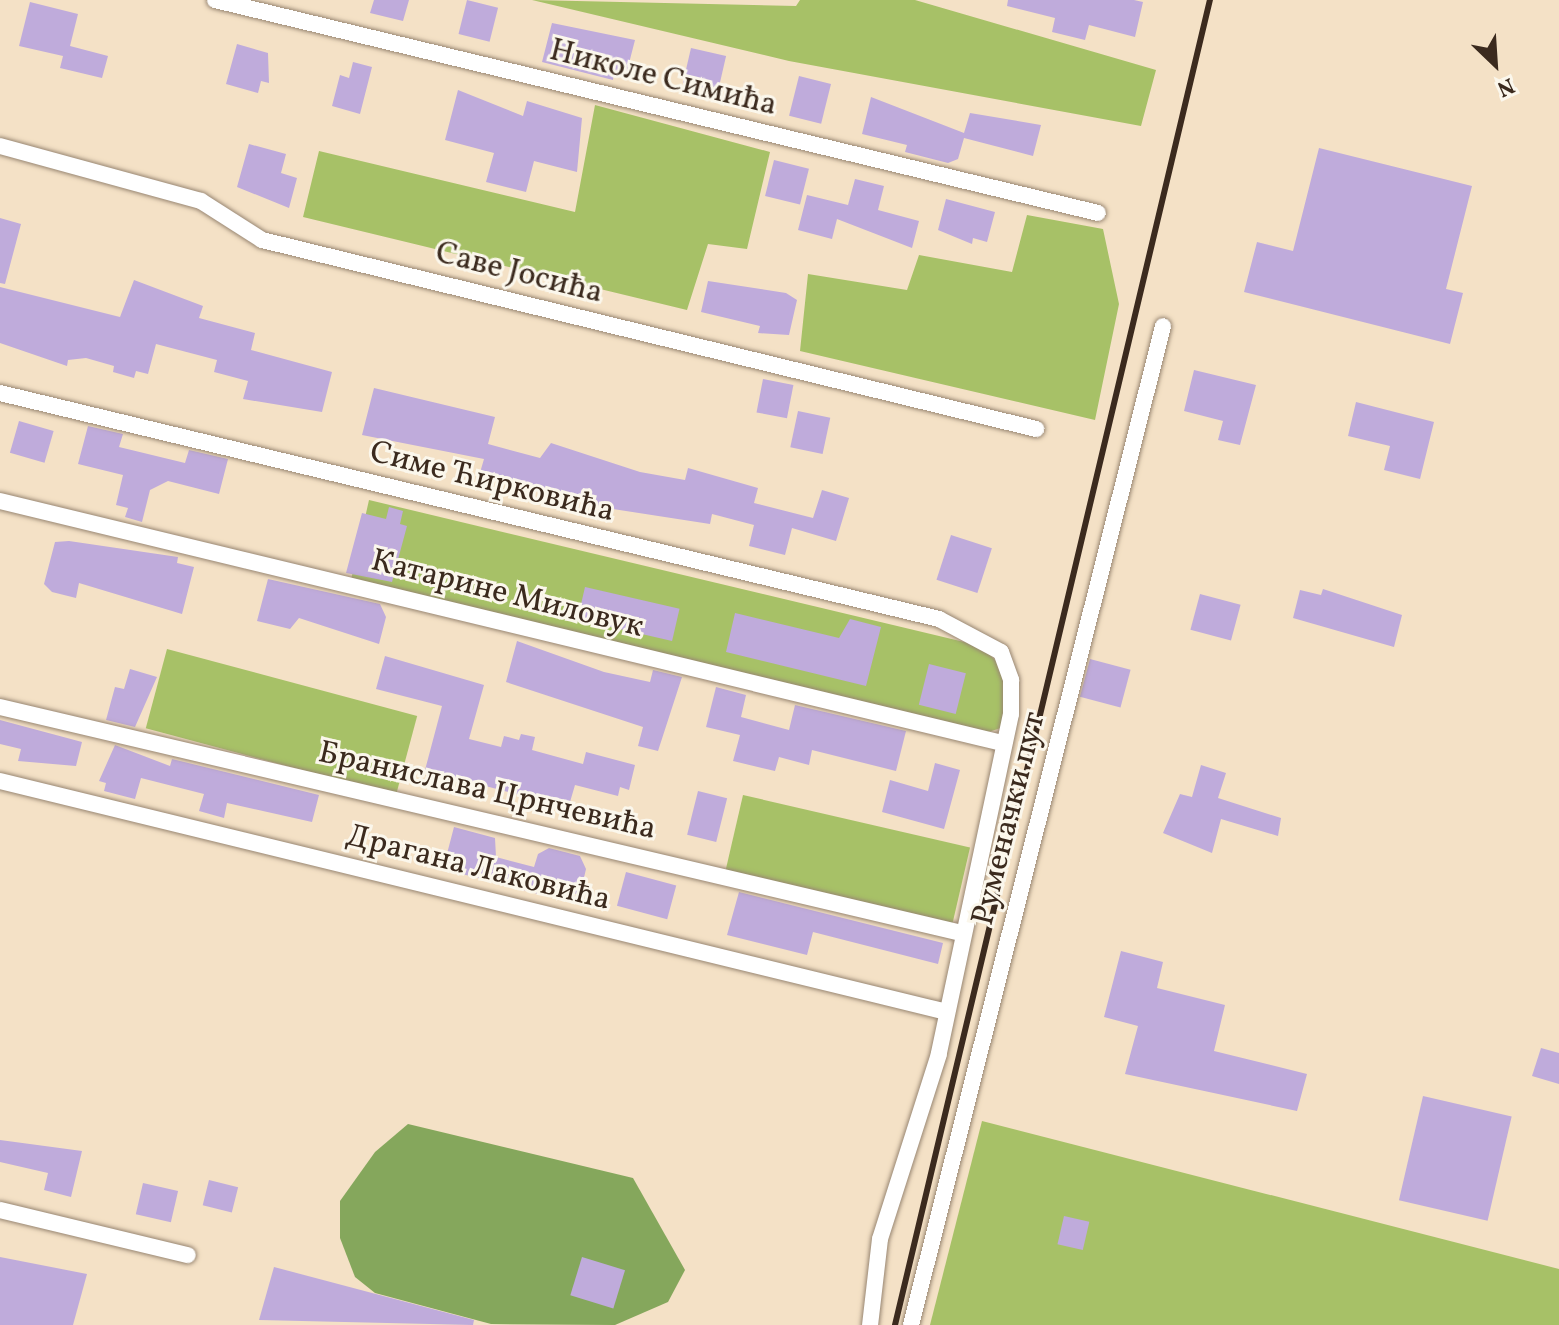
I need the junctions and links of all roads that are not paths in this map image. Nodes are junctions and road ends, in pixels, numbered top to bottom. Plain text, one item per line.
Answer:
1 (215, 0) edge
2 (0, 146) edge
3 (1098, 213) dead end
4 (1163, 326) dead end
5 (0, 393) edge
6 (1036, 429) dead end
7 (0, 501) edge
8 (0, 707) edge
9 (1002, 743) junction
10 (0, 781) edge
11 (961, 933) junction
12 (943, 1011) junction
13 (0, 1210) edge
14 (188, 1255) dead end
15 (870, 1325) edge
16 (911, 1325) edge

1 - 3 street, Николе Симића
2 - 6 street, Саве Јосића
4 - 16 street, Руменачки пут
5 - 9 street, Симе Ћирковића
7 - 9 street, Катарине Миловук
8 - 11 street, Бранислава Црнчевића
9 - 11 street
10 - 12 street, Драгана Лаковића
11 - 12 street
12 - 15 street
13 - 14 street

